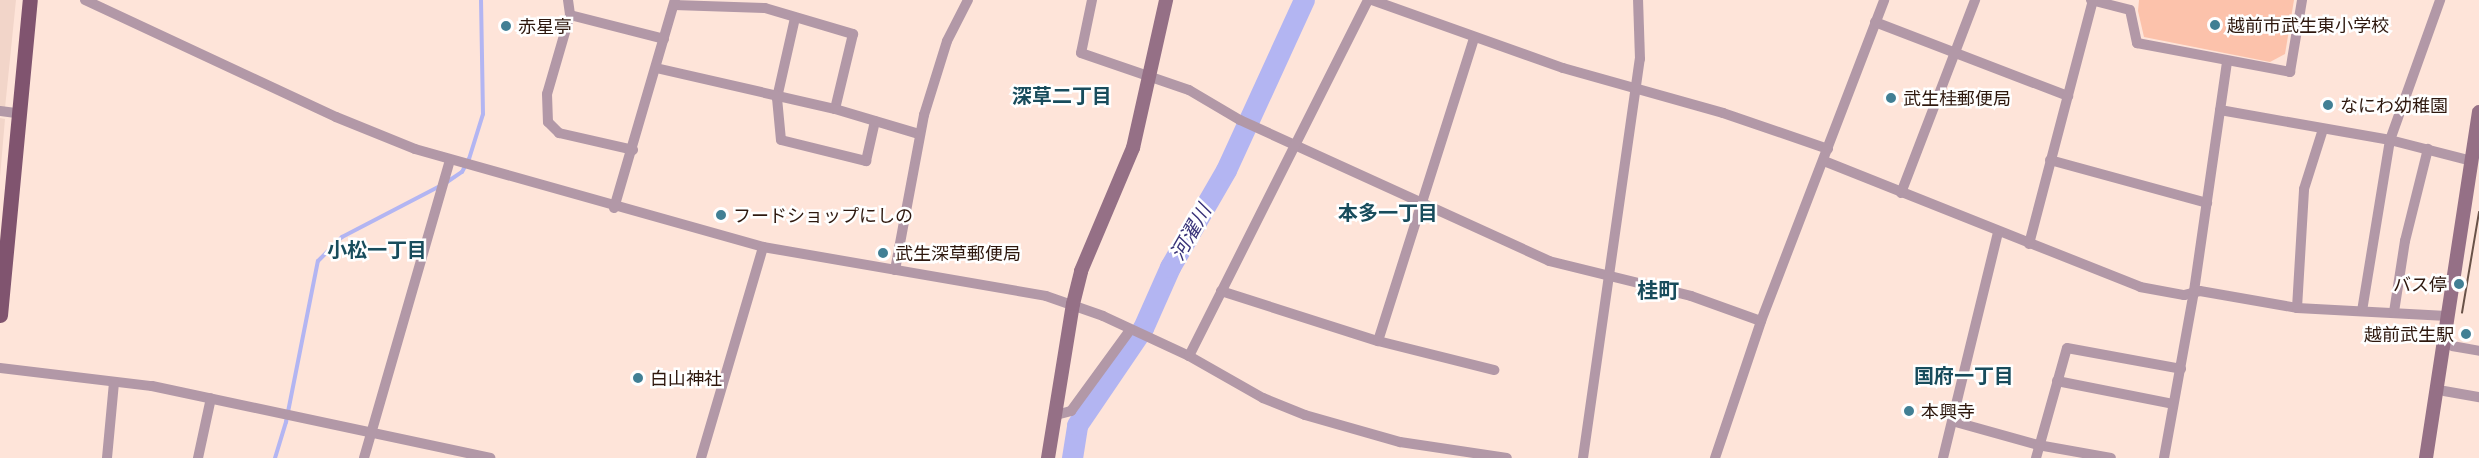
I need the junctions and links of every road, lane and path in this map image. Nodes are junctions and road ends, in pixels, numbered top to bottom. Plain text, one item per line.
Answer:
1 (30, 0) edge
2 (85, 0) edge
3 (568, 0) edge
4 (968, 0) edge
5 (1092, 0) edge
6 (1166, 0) edge
7 (1370, 0) edge
8 (1638, 0) edge
9 (1884, 0) edge
10 (1975, 0) edge
11 (2092, 0) edge
12 (2302, 0) edge
13 (2440, 0) edge
14 (674, 2) edge
15 (768, 4) edge
16 (570, 15) junction
17 (795, 18) junction
18 (1875, 22) junction
19 (1474, 38) junction
20 (664, 39) junction
21 (1956, 53) junction
22 (2227, 61) junction
23 (656, 68) junction
24 (1149, 76) junction
25 (1636, 87) junction
26 (2068, 96) junction
27 (777, 98) junction
28 (835, 109) junction
29 (2220, 110) junction
30 (0, 111) edge
31 (16, 112) junction
32 (2479, 112) edge
33 (876, 121) junction
34 (2323, 129) junction
35 (919, 134) junction
36 (2390, 140) junction
37 (1294, 145) junction
38 (1828, 149) junction
39 (2428, 149) junction
40 (633, 150) junction
41 (450, 160) junction
42 (2050, 160) junction
43 (2472, 160) junction
44 (1824, 162) junction
45 (1901, 193) junction
46 (1423, 203) junction
47 (2207, 203) junction
48 (614, 208) junction
49 (1998, 232) junction
50 (2029, 244) junction
51 (763, 247) junction
52 (895, 270) junction
53 (1608, 276) junction
54 (1221, 291) junction
55 (2194, 291) junction
56 (1073, 304) junction
57 (2297, 308) junction
58 (2362, 311) junction
59 (2394, 312) junction
60 (0, 315) edge
61 (2447, 316) junction
62 (1761, 321) junction
63 (1130, 330) junction
64 (1378, 341) junction
65 (2452, 346) dead end
66 (2479, 351) edge
67 (1190, 356) junction
68 (0, 368) edge
69 (2181, 369) junction
70 (1494, 370) dead end
71 (2057, 381) junction
72 (114, 382) junction
73 (2444, 391) dead end
74 (211, 398) junction
75 (2479, 398) edge
76 (2174, 404) junction
77 (1056, 415) junction
78 (1952, 421) junction
79 (371, 433) junction
80 (2038, 445) junction
81 (107, 458) edge
82 (198, 458) edge
83 (364, 458) edge
84 (490, 458) edge
85 (701, 458) edge
86 (1048, 458) edge
87 (1507, 458) edge
88 (1583, 458) edge
89 (1715, 458) edge
90 (1943, 458) edge
91 (2036, 458) edge
92 (2111, 458) edge
93 (2164, 458) edge
94 (2426, 458) edge

1 - 31 main road
2 - 41 street
3 - 16 street
4 - 35 street
5 - 24 street
6 - 24 street
7 - 19 street
7 - 37 street
8 - 25 street
9 - 18 street
10 - 21 street
11 - 22 street
11 - 26 street
12 - 22 street
13 - 36 street
14 - 15 street
14 - 20 street
15 - 17 street
16 - 20 street
16 - 40 street
17 - 27 street
17 - 28 street
18 - 21 street
18 - 38 street
19 - 25 street
19 - 46 street
20 - 23 street
21 - 26 street
21 - 45 street
22 - 29 street
23 - 27 street
23 - 40 street
24 - 37 street
24 - 56 street
25 - 38 street
25 - 53 street
26 - 42 street
27 - 28 street
27 - 33 street
28 - 33 street
29 - 34 street
29 - 47 street
30 - 31 street
31 - 60 main road
32 - 43 street
33 - 35 street
34 - 36 street
34 - 57 street
35 - 52 street
36 - 39 street
36 - 58 street
37 - 46 street
37 - 54 street
38 - 44 street
39 - 43 street
39 - 59 street
40 - 48 street
41 - 48 street
41 - 79 street
42 - 47 street
42 - 50 street
43 - 61 street
44 - 45 street
44 - 62 street
45 - 49 street
46 - 53 street
46 - 64 street
47 - 55 street
48 - 51 street
49 - 50 street
49 - 78 street
50 - 55 street
51 - 52 street
51 - 85 street
52 - 56 street
53 - 62 street
53 - 88 street
54 - 64 street
54 - 67 street
55 - 57 street
55 - 69 street
56 - 63 street
56 - 77 street
57 - 58 street
58 - 59 street
59 - 61 street
61 - 94 street
62 - 89 street
63 - 67 street
63 - 77 street
64 - 70 street
65 - 66 street
67 - 87 street
68 - 72 street
69 - 71 street
69 - 76 street
71 - 76 street
71 - 80 street
72 - 74 street
72 - 81 street
73 - 75 street
74 - 79 street
74 - 82 street
76 - 93 street
77 - 86 street
78 - 80 street
78 - 90 street
79 - 83 street
79 - 84 street
80 - 91 street
80 - 92 street

